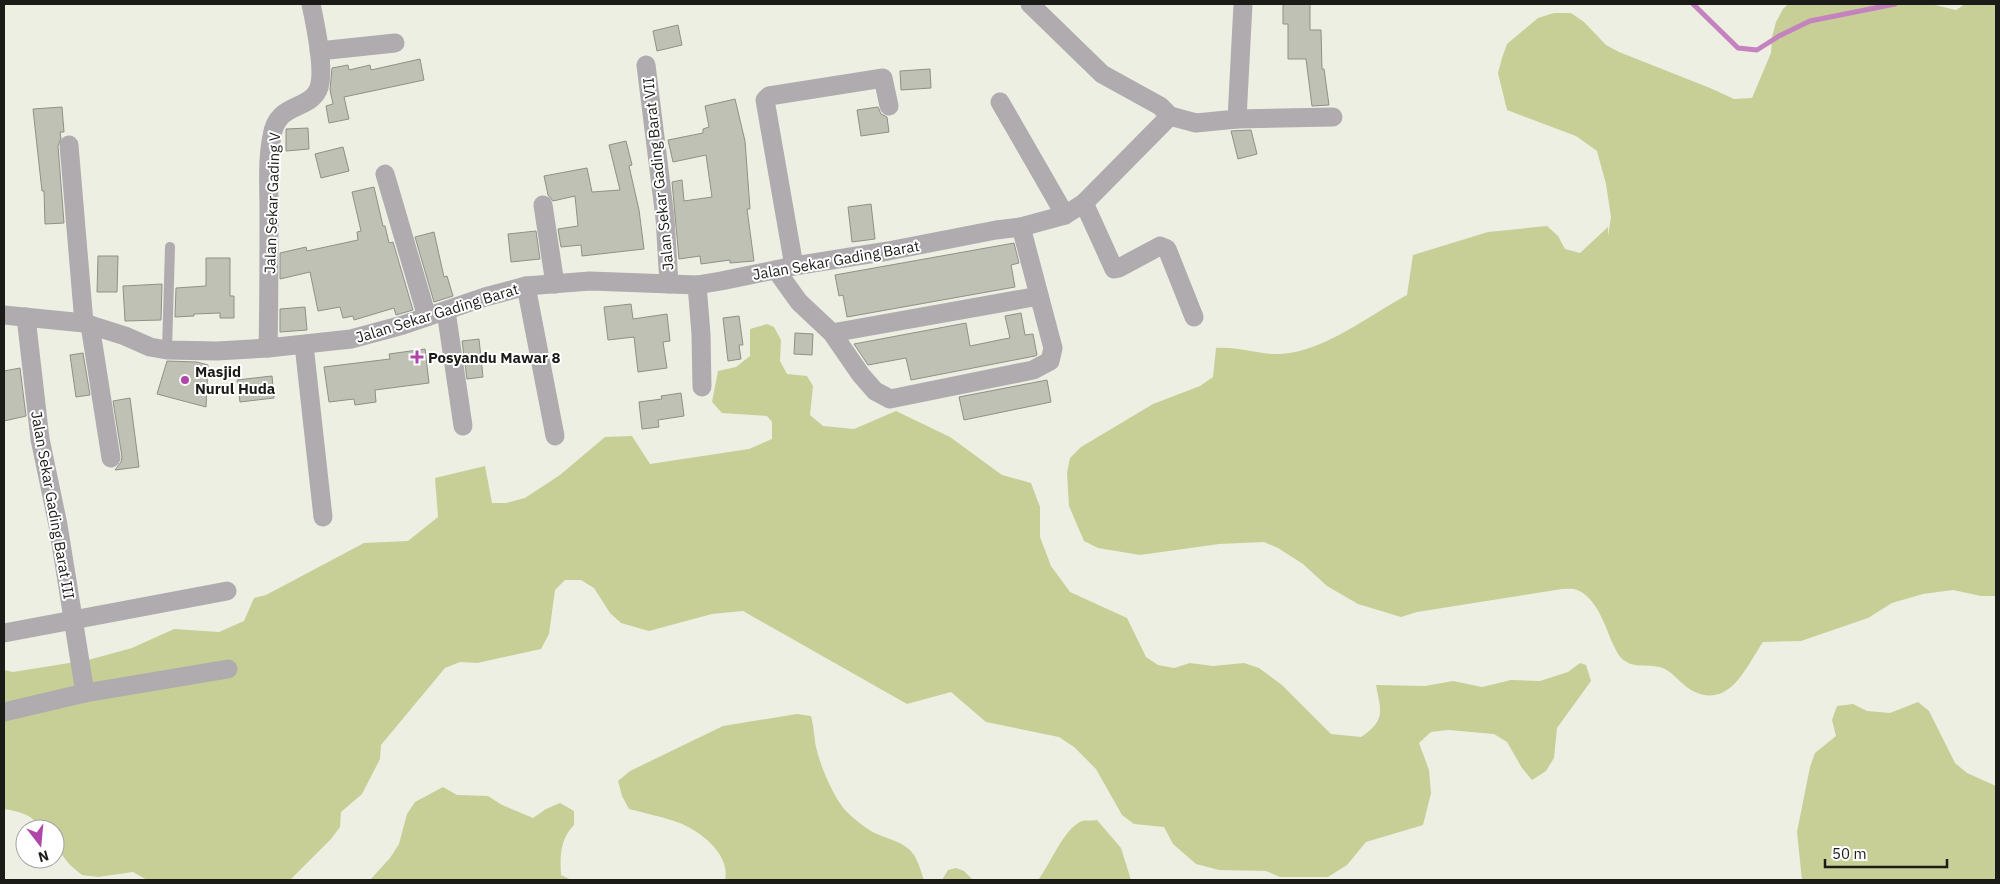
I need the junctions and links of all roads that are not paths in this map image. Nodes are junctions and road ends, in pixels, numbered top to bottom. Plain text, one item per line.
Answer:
1 (311, 4) edge
2 (1030, 4) edge
3 (1243, 4) edge
4 (395, 43) dead end
5 (319, 51) junction
6 (646, 65) dead end
7 (1000, 102) dead end
8 (889, 106) dead end
9 (1170, 116) junction
10 (1333, 117) dead end
11 (1237, 119) junction
12 (69, 145) dead end
13 (386, 174) dead end
14 (1084, 203) junction
15 (543, 205) dead end
16 (1065, 215) junction
17 (1021, 228) junction
18 (170, 247) dead end
19 (785, 268) junction
20 (556, 284) junction
21 (669, 284) junction
22 (697, 285) junction
23 (526, 286) junction
24 (1039, 296) junction
25 (446, 311) junction
26 (4, 315) edge
27 (26, 317) junction
28 (427, 317) junction
29 (1194, 317) dead end
30 (87, 324) junction
31 (832, 333) junction
32 (304, 345) junction
33 (268, 348) junction
34 (166, 350) junction
35 (702, 387) dead end
36 (463, 426) dead end
37 (555, 436) dead end
38 (111, 458) dead end
39 (324, 517) dead end
40 (227, 591) dead end
41 (72, 620) junction
42 (4, 633) edge
43 (228, 669) dead end
44 (85, 693) junction
45 (4, 712) edge

1 - 5 street
2 - 9 street
3 - 11 street
4 - 5 street
5 - 33 street, Jalan Sekar Gading V
6 - 21 street, Jalan Sekar Gading Barat VII
7 - 16 street
8 - 19 street
9 - 11 street
9 - 14 street, Jalan Sekar Gading Barat
10 - 11 street
12 - 30 street
13 - 28 street
14 - 16 street, Jalan Sekar Gading Barat
14 - 29 street
15 - 20 street
16 - 17 street, Jalan Sekar Gading Barat
17 - 19 street, Jalan Sekar Gading Barat
17 - 24 street
18 - 34 lane
19 - 22 street, Jalan Sekar Gading Barat
19 - 31 street
20 - 21 street, Jalan Sekar Gading Barat
20 - 23 street, Jalan Sekar Gading Barat
21 - 22 street, Jalan Sekar Gading Barat
22 - 35 street
23 - 25 street, Jalan Sekar Gading Barat
23 - 37 street
24 - 31 street
24 - 31 street
25 - 28 street, Jalan Sekar Gading Barat
25 - 36 street
26 - 27 street, Jalan Sekar Gading Barat
27 - 30 street, Jalan Sekar Gading Barat
27 - 41 street, Jalan Sekar Gading Barat III
28 - 32 street, Jalan Sekar Gading Barat
30 - 34 street, Jalan Sekar Gading Barat
30 - 38 street
32 - 33 street, Jalan Sekar Gading Barat
32 - 39 street
33 - 34 street, Jalan Sekar Gading Barat
40 - 41 street
41 - 42 street
41 - 44 street, Jalan Sekar Gading Barat III
43 - 44 street
44 - 45 street

